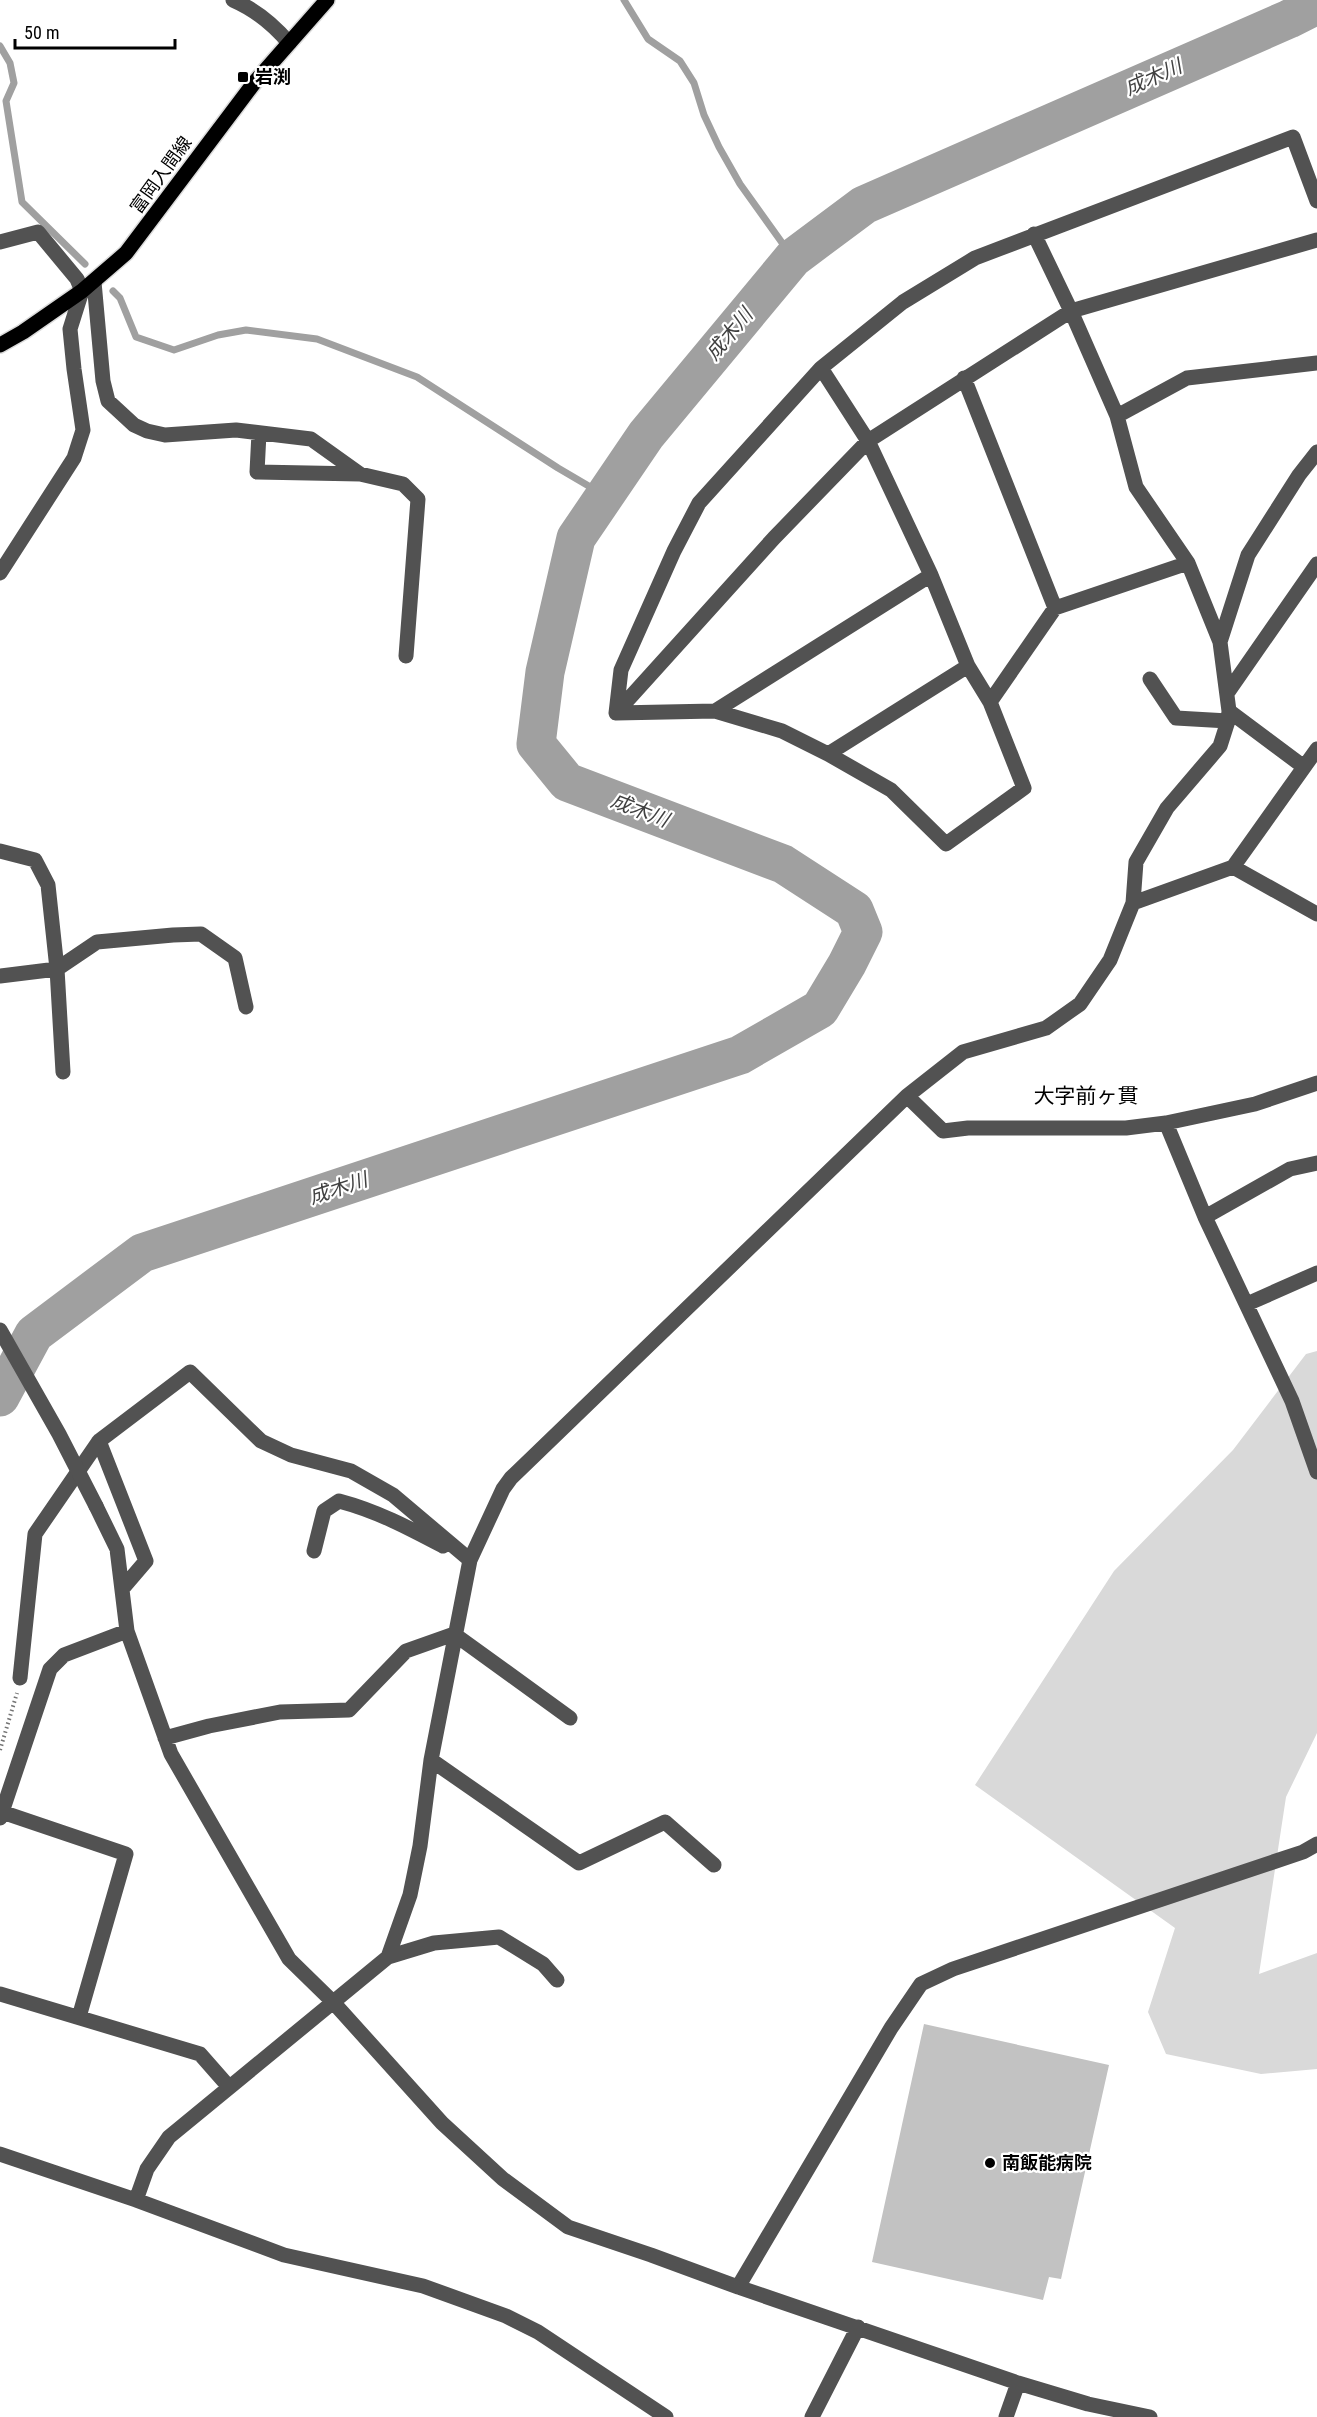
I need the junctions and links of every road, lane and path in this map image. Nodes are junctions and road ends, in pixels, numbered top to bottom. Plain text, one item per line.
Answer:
1 (232, 0) edge
2 (327, 0) edge
3 (289, 43) junction
4 (1314, 183) edge
5 (1317, 201) edge
6 (1034, 234) junction
7 (1317, 240) edge
8 (0, 242) edge
9 (88, 287) junction
10 (1071, 310) junction
11 (0, 345) edge
12 (1317, 363) edge
13 (821, 368) junction
14 (964, 378) junction
15 (1117, 417) junction
16 (259, 433) junction
17 (868, 441) junction
18 (1317, 452) edge
19 (360, 474) junction
20 (1188, 563) junction
21 (1317, 564) edge
22 (0, 573) edge
23 (931, 575) junction
24 (1055, 608) junction
25 (1220, 642) junction
26 (406, 656) dead end
27 (968, 666) junction
28 (1150, 679) dead end
29 (1228, 692) junction
30 (990, 702) junction
31 (714, 711) junction
32 (616, 713) junction
33 (1228, 716) junction
34 (1317, 749) edge
35 (828, 754) junction
36 (1304, 767) junction
37 (0, 851) edge
38 (1233, 867) junction
39 (1133, 903) junction
40 (1317, 914) edge
41 (57, 969) junction
42 (0, 976) edge
43 (246, 1007) dead end
44 (63, 1072) dead end
45 (1317, 1083) edge
46 (907, 1096) junction
47 (1166, 1123) junction
48 (1317, 1163) edge
49 (1205, 1217) junction
50 (1317, 1273) edge
51 (1247, 1304) junction
52 (0, 1330) edge
53 (99, 1441) junction
54 (1317, 1472) edge
55 (314, 1551) dead end
56 (470, 1560) junction
57 (122, 1589) junction
58 (127, 1631) junction
59 (454, 1634) junction
60 (20, 1678) joint
61 (570, 1718) dead end
62 (165, 1738) junction
63 (0, 1750) edge
64 (431, 1760) junction
65 (1, 1815) edge
66 (1317, 1844) edge
67 (714, 1865) dead end
68 (388, 1957) junction
69 (557, 1980) dead end
70 (0, 1994) edge
71 (333, 2002) junction
72 (79, 2017) junction
73 (229, 2087) junction
74 (0, 2154) edge
75 (136, 2200) junction
76 (738, 2288) junction
77 (858, 2327) junction
78 (1018, 2383) junction
79 (666, 2417) edge
80 (812, 2417) edge
81 (1006, 2417) edge
82 (1150, 2417) edge

1 - 3 street
2 - 3 main road, 富岡入間線
3 - 9 main road, 富岡入間線
4 - 5 street
4 - 6 street
6 - 10 street
6 - 13 street
7 - 10 street
8 - 9 street
9 - 11 main road, 富岡入間線
9 - 16 street
9 - 22 street
10 - 14 street
10 - 15 street
12 - 15 street
13 - 17 street
13 - 32 street
14 - 17 street
14 - 24 street
15 - 20 street
16 - 19 street
16 - 19 street
17 - 23 street
17 - 32 street
18 - 25 street
19 - 26 street
20 - 24 street
20 - 25 street
21 - 29 street
23 - 27 street
23 - 31 street
24 - 30 street
25 - 29 street
27 - 30 street
27 - 35 street
28 - 33 street
29 - 33 street
30 - 35 street
31 - 32 street
31 - 35 street
33 - 36 street
33 - 39 street
34 - 36 street
36 - 38 street
37 - 41 street
38 - 39 street
38 - 40 street
39 - 46 street
41 - 42 street
41 - 43 street
41 - 44 street
45 - 47 street
46 - 47 street
46 - 56 street
47 - 49 street
48 - 49 street
49 - 51 street
50 - 51 street
51 - 54 street
52 - 57 street, bridge
53 - 56 street
53 - 57 street
53 - 60 street
55 - 56 street
56 - 59 street
57 - 58 street
58 - 62 street
58 - 65 street
59 - 61 street
59 - 62 street
59 - 64 street
60 - 63 path
62 - 71 street
64 - 67 street
64 - 68 street
65 - 72 street
66 - 76 street
68 - 69 street
68 - 71 street
70 - 72 street
71 - 73 street
71 - 76 street
72 - 73 street
73 - 75 street
74 - 75 street
75 - 79 street
76 - 77 street
77 - 78 street
77 - 80 street
78 - 81 street
78 - 82 street

